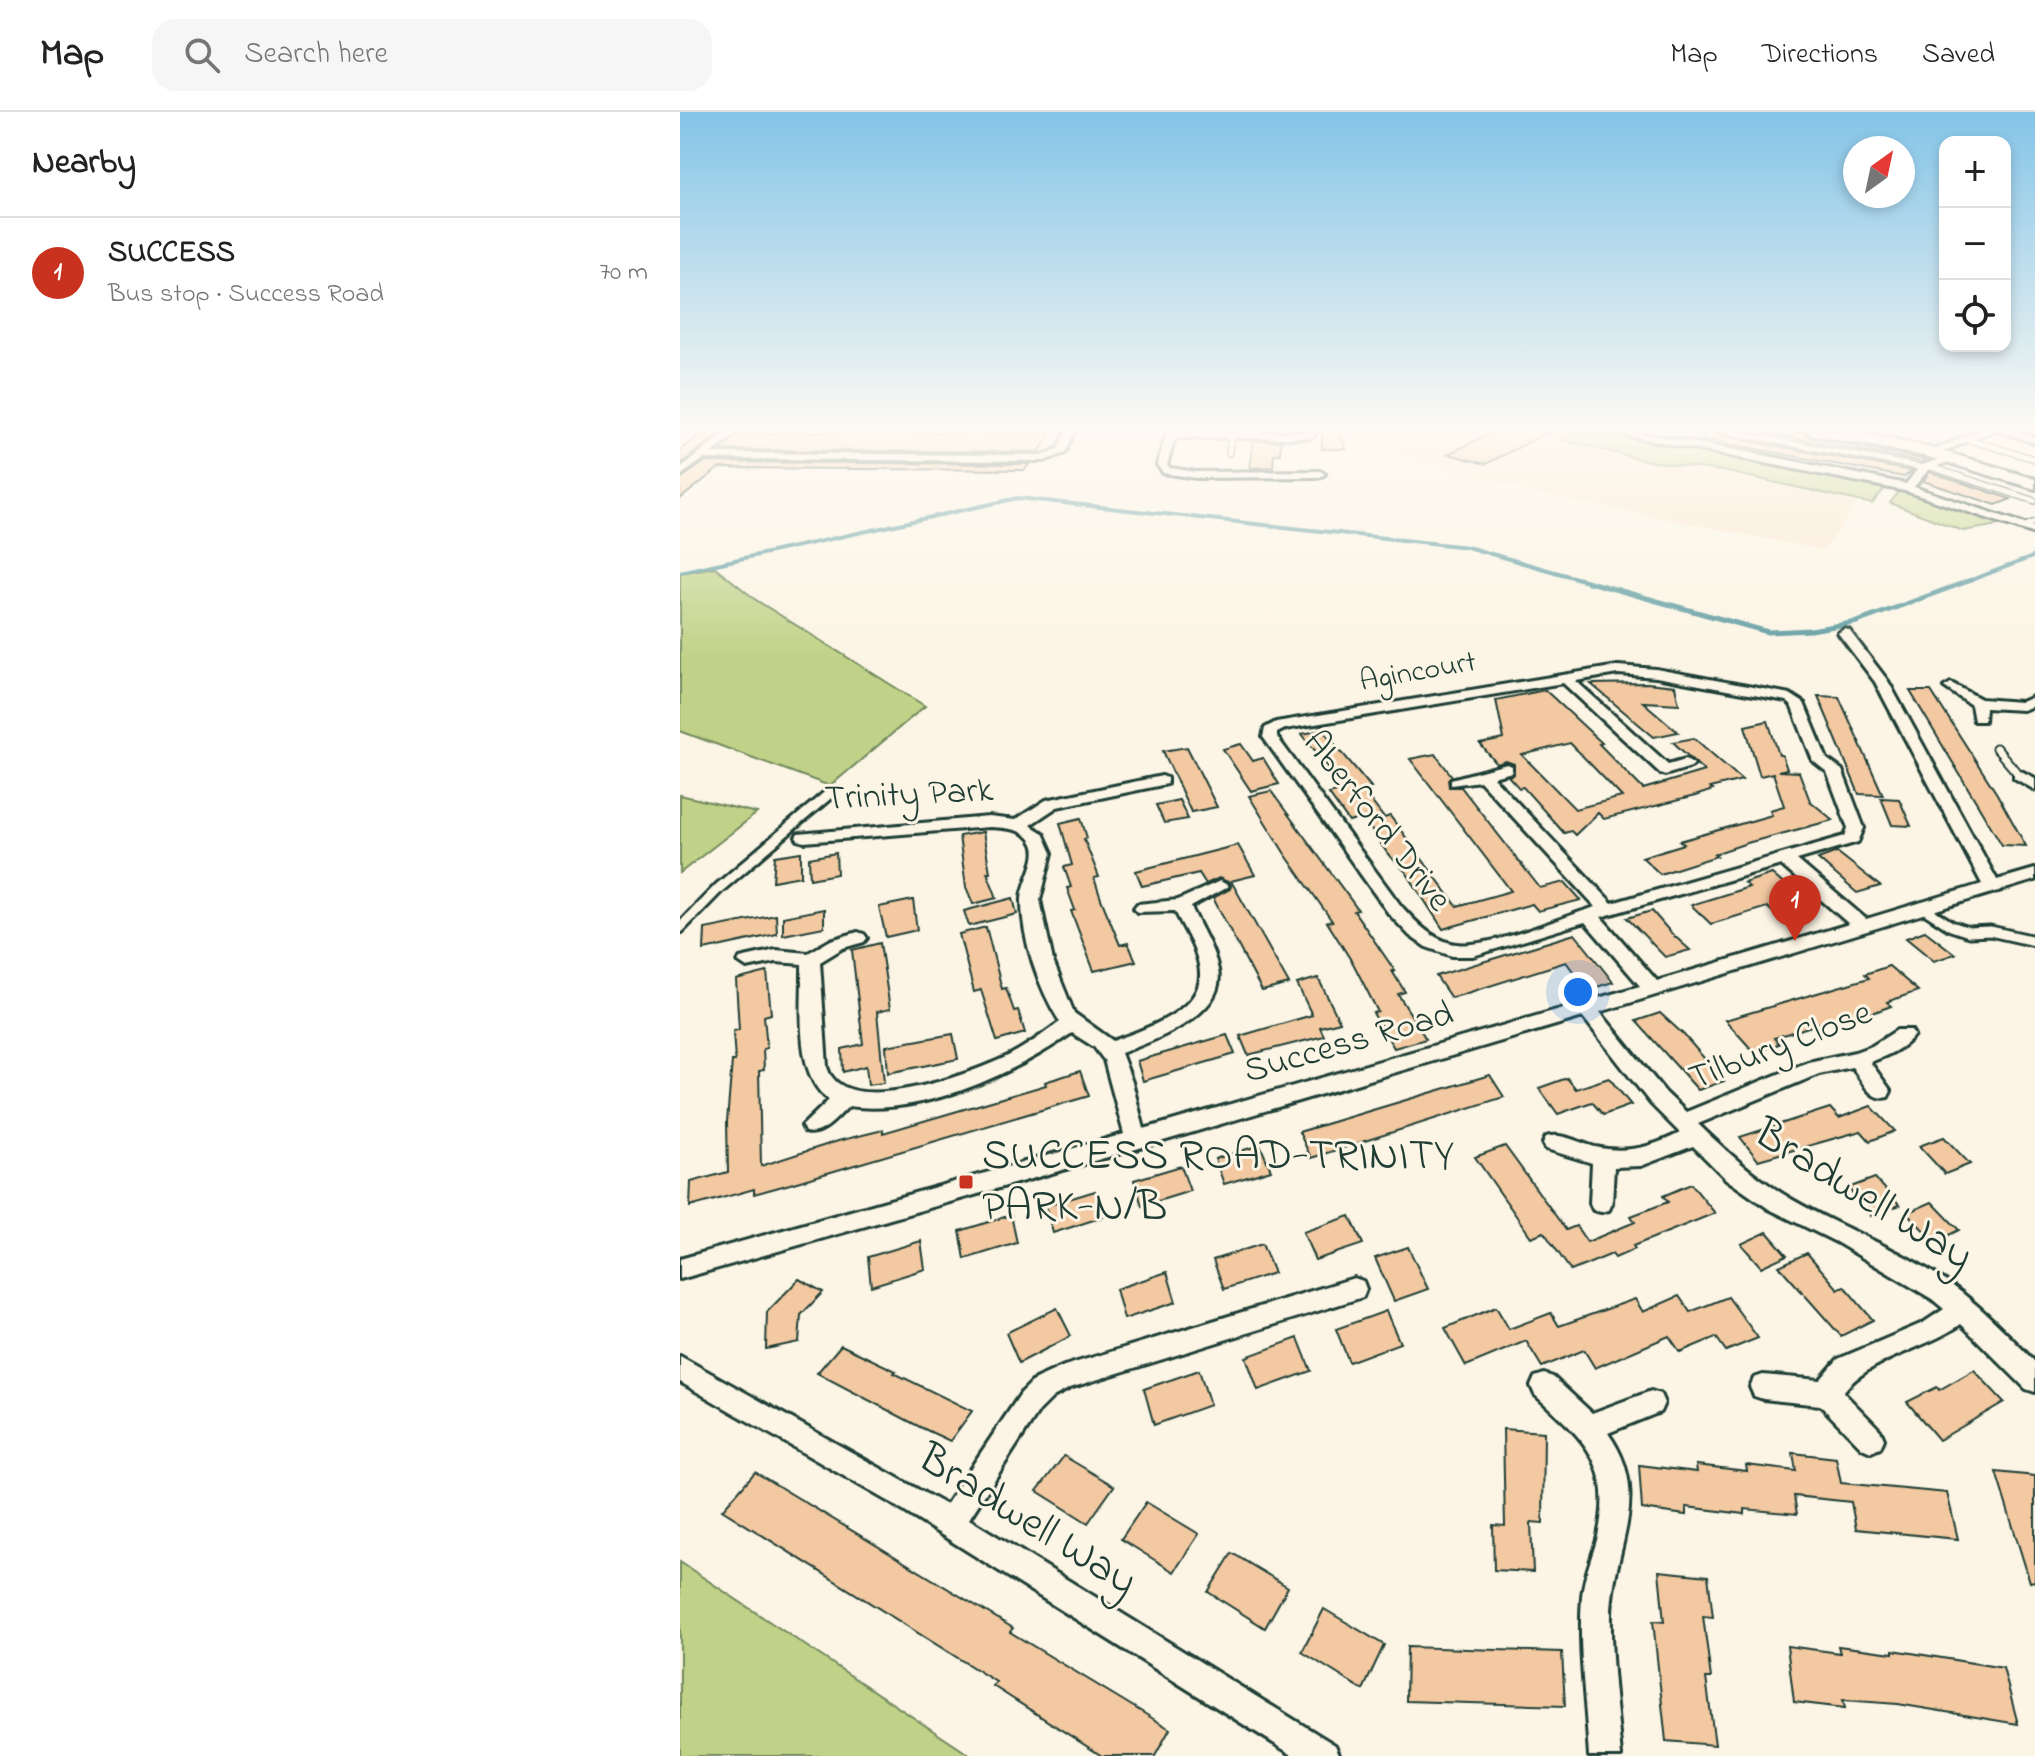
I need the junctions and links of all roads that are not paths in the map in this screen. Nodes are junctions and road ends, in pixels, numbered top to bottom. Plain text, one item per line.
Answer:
1 (1960, 506) edge
2 (2035, 522) edge
3 (2023, 527) junction
4 (2035, 531) edge
5 (1844, 633) dead end
6 (1566, 679) junction
7 (1951, 687) dead end
8 (1790, 698) joint
9 (2035, 700) edge
10 (1281, 725) joint
11 (1996, 748) dead end
12 (1686, 764) dead end
13 (1507, 769) dead end
14 (1665, 770) junction
15 (1483, 775) junction
16 (1647, 775) dead end
17 (2019, 775) joint
18 (1162, 781) dead end
19 (1456, 782) dead end
20 (2035, 785) edge
21 (1111, 791) junction
22 (829, 794) dead end
23 (1119, 807) dead end
24 (1018, 825) junction
25 (804, 837) dead end
26 (1786, 860) junction
27 (2035, 874) edge
28 (1991, 885) junction
29 (1220, 886) dead end
30 (1181, 905) junction
31 (1922, 907) junction
32 (1143, 908) dead end
33 (1608, 909) junction
34 (1589, 915) junction
35 (1863, 926) junction
36 (680, 928) edge
37 (858, 938) dead end
38 (2035, 941) edge
39 (811, 959) junction
40 (747, 962) dead end
41 (1653, 989) junction
42 (1587, 1009) junction
43 (1073, 1023) junction
44 (1904, 1035) dead end
45 (1109, 1050) junction
46 (1857, 1059) junction
47 (1881, 1091) dead end
48 (845, 1098) junction
49 (813, 1126) dead end
50 (1689, 1128) junction
51 (1136, 1141) junction
52 (1554, 1143) dead end
53 (1603, 1159) junction
54 (1601, 1203) dead end
55 (680, 1269) edge
56 (1354, 1289) dead end
57 (1962, 1310) junction
58 (680, 1368) edge
59 (2035, 1380) edge
60 (1544, 1386) dead end
61 (1763, 1387) dead end
62 (1826, 1393) junction
63 (1651, 1403) dead end
64 (1590, 1427) junction
65 (1871, 1439) dead end
66 (950, 1524) junction
67 (1324, 1756) edge
68 (1605, 1756) edge

1 - 3 street
2 - 3 lane
3 - 4 street
5 - 28 street
6 - 8 street, Agincourt
6 - 10 street, Agincourt
6 - 14 street
7 - 9 street
8 - 26 street, Aberford Drive
10 - 34 street, Aberford Drive
11 - 17 lane
12 - 14 street
13 - 15 street
14 - 16 street
15 - 19 street
15 - 33 street
17 - 20 street
18 - 21 street, Trinity Park
21 - 23 street
21 - 24 street, Trinity Park
22 - 36 lane
24 - 25 street, Trinity Park
24 - 43 street, Trinity Park
26 - 33 street, Aberford Drive
26 - 35 street
27 - 28 street, Success Road
28 - 31 street, Success Road
29 - 30 street
30 - 32 street
30 - 45 street
31 - 35 street, Success Road
31 - 38 lane
33 - 34 street, Aberford Drive
34 - 41 street
35 - 41 street, Success Road
37 - 39 street
39 - 40 street
39 - 48 street
41 - 42 street, Success Road
42 - 50 street, Bradwell Way
42 - 51 street, Success Road
43 - 45 street, Trinity Park
43 - 48 street
44 - 46 street, Tilbury Close
45 - 51 street
46 - 47 street
46 - 50 street, Tilbury Close
48 - 49 street
50 - 53 street, Tilbury Close
50 - 57 street, Bradwell Way
51 - 55 street, Success Road
52 - 53 street, Tilbury Close
53 - 54 street
56 - 66 street
57 - 59 street, Bradwell Way
57 - 62 street
58 - 66 street, Bradwell Way
60 - 64 street
61 - 62 street
62 - 65 street
63 - 64 street
64 - 68 street
66 - 67 street, Bradwell Way

